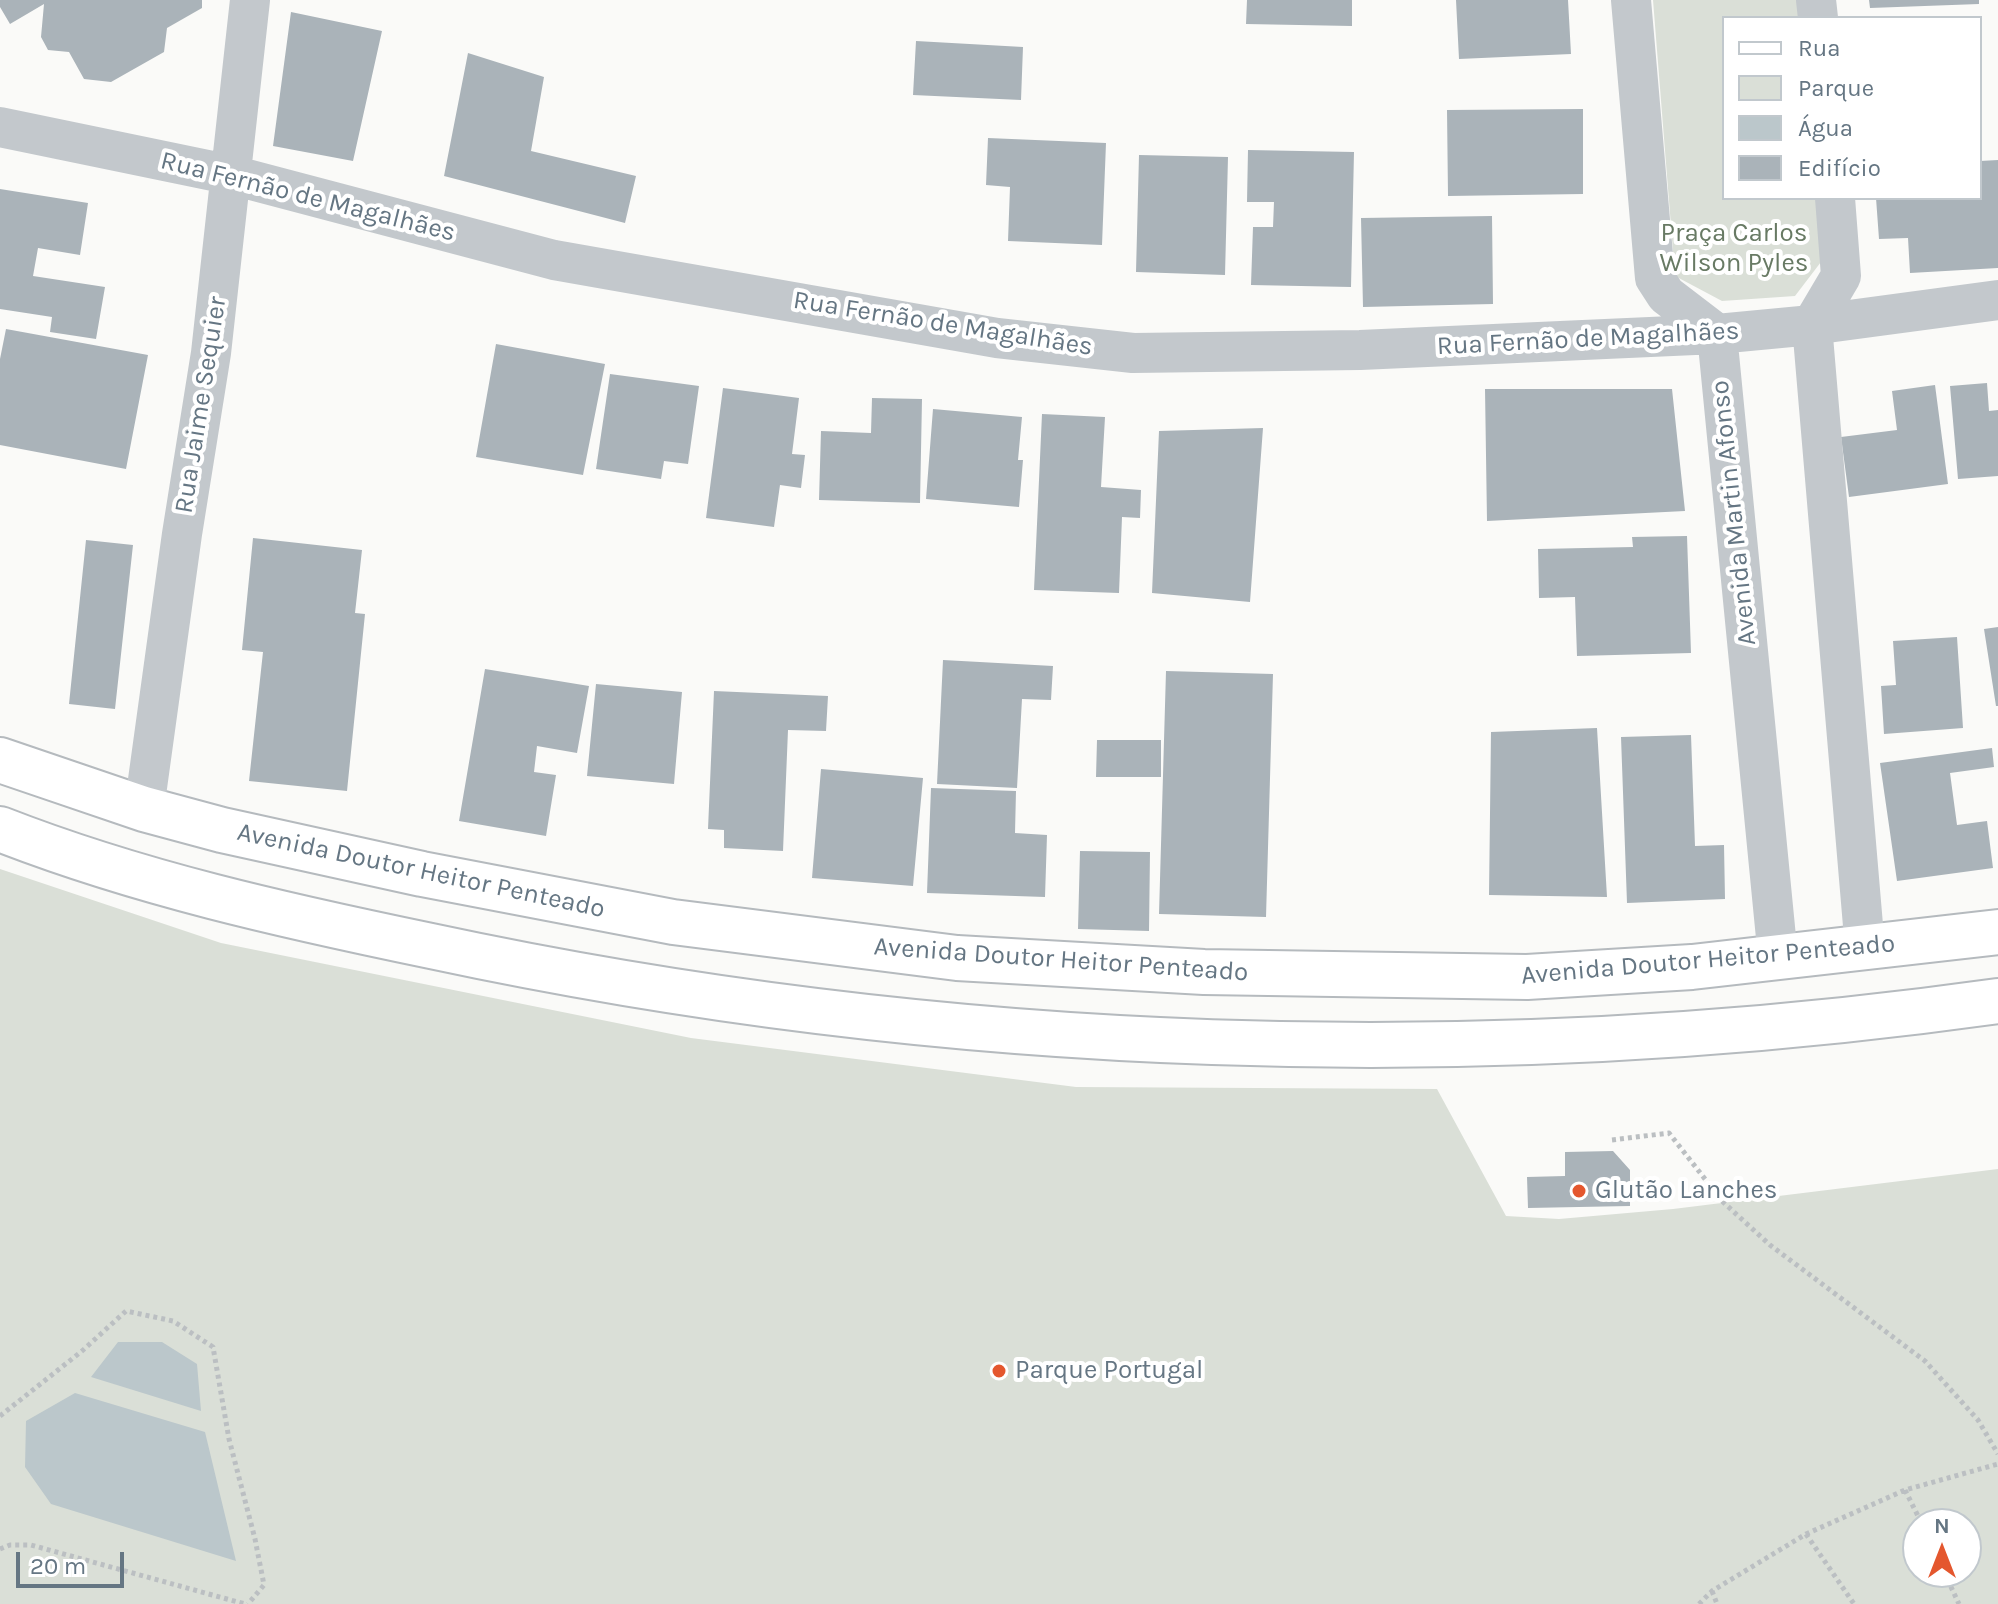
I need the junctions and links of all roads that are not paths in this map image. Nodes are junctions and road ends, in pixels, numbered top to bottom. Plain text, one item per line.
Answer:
1 (250, 0) edge
2 (1631, 0) edge
3 (0, 127) edge
4 (232, 175) junction
5 (1835, 200) edge
6 (1998, 300) edge
7 (1812, 325) junction
8 (1717, 334) junction
9 (0, 760) edge
10 (144, 809) junction
11 (0, 829) edge
12 (1998, 932) edge
13 (1865, 949) junction
14 (1778, 958) junction
15 (1998, 1001) edge

1 - 4 street, Rua Jaime Sequier
2 - 8 street
3 - 4 street, Rua Fernão de Magalhães
4 - 8 street, Rua Fernão de Magalhães
4 - 10 street, Rua Jaime Sequier
5 - 7 street
6 - 7 street, Rua Fernão de Magalhães
7 - 8 street, Rua Fernão de Magalhães
7 - 13 street
8 - 14 street, Avenida Martin Afonso
9 - 10 main road, Avenida Doutor Heitor Penteado
10 - 14 main road, Avenida Doutor Heitor Penteado
11 - 15 main road
12 - 13 main road, Avenida Doutor Heitor Penteado
13 - 14 main road, Avenida Doutor Heitor Penteado

